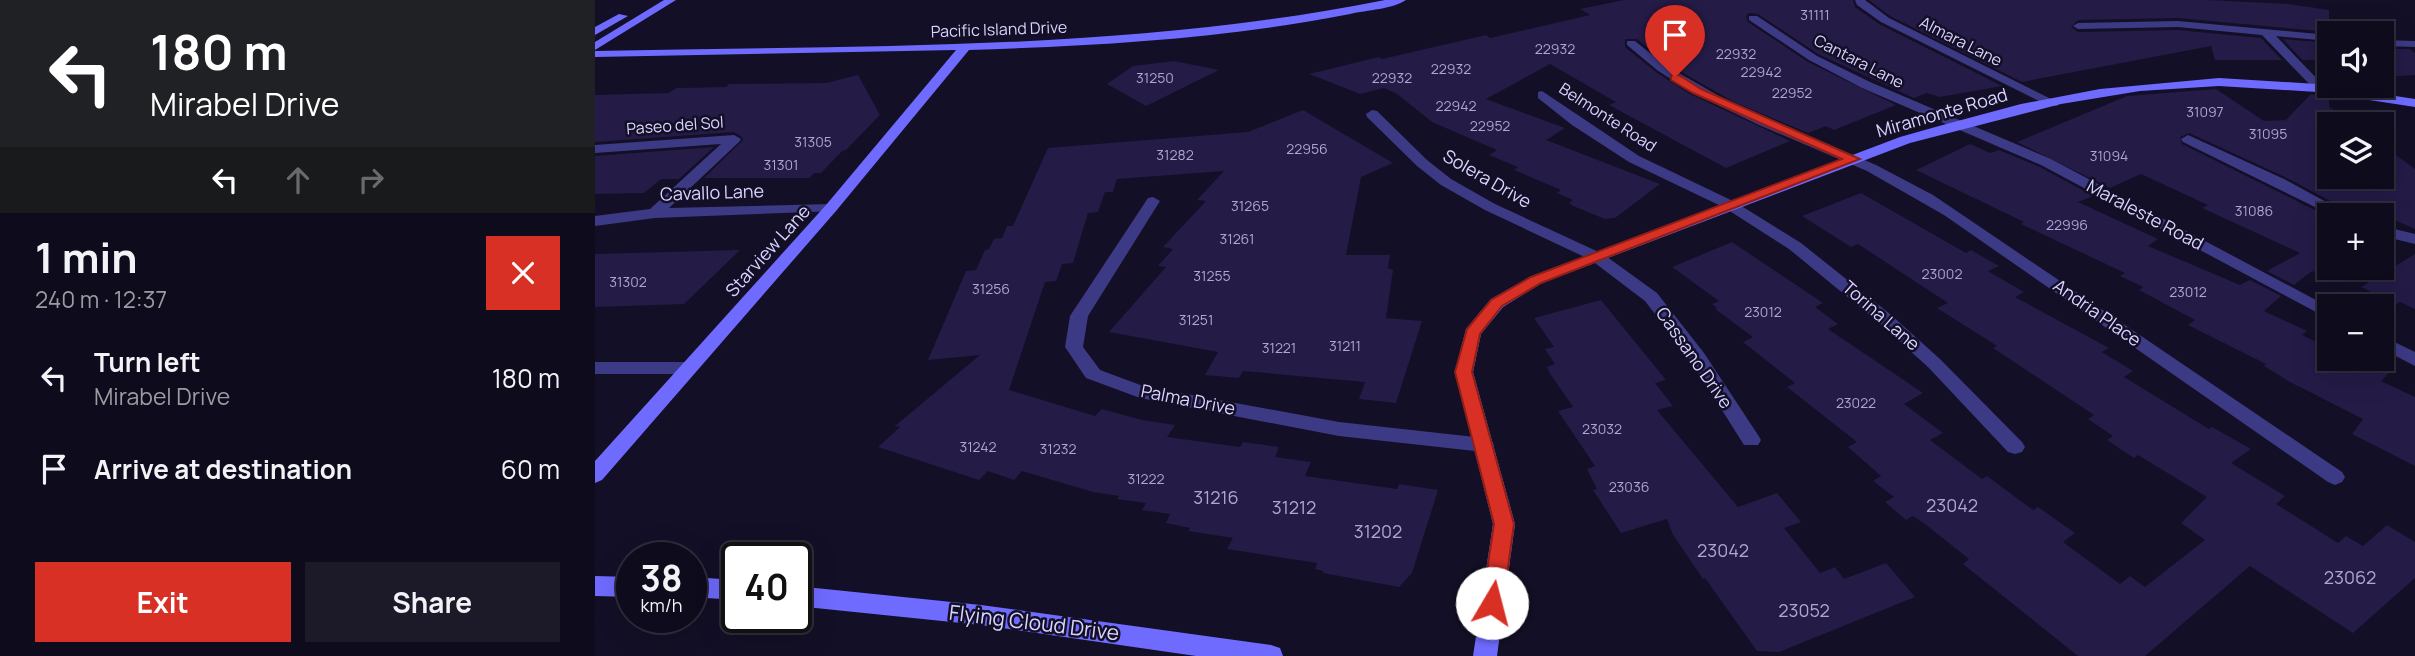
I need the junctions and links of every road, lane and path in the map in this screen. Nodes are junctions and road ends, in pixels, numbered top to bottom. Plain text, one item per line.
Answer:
1 (658, 0) edge
2 (671, 0) edge
3 (1401, 0) edge
4 (1860, 0) edge
5 (1752, 18) dead end
6 (2078, 26) dead end
7 (595, 32) edge
8 (2265, 32) junction
9 (2317, 37) edge
10 (1631, 43) dead end
11 (2394, 43) edge
12 (2415, 44) edge
13 (595, 47) edge
14 (965, 47) junction
15 (595, 54) edge
16 (2317, 85) edge
17 (2317, 87) edge
18 (1542, 95) dead end
19 (2385, 98) edge
20 (2053, 103) junction
21 (2415, 103) edge
22 (1372, 114) dead end
23 (1957, 124) junction
24 (2188, 139) dead end
25 (595, 149) edge
26 (1854, 159) junction
27 (1153, 201) dead end
28 (2320, 203) edge
29 (1730, 205) junction
30 (831, 208) junction
31 (655, 213) junction
32 (595, 221) edge
33 (2394, 234) edge
34 (2415, 239) edge
35 (1597, 257) junction
36 (2317, 308) edge
37 (2394, 349) edge
38 (2415, 360) edge
39 (595, 368) edge
40 (689, 368) junction
41 (1751, 440) dead end
42 (1484, 445) junction
43 (2015, 447) dead end
44 (595, 475) edge
45 (2335, 477) dead end
46 (595, 586) edge
47 (616, 587) edge
48 (812, 598) edge
49 (1271, 656) edge
50 (1485, 656) edge

1 - 7 street
2 - 13 street
3 - 14 street, Pacific Island Drive
4 - 20 street, Almara Lane
5 - 23 street, Cantara Lane
6 - 8 street
8 - 9 street
8 - 16 street
10 - 26 street, Andria Place
11 - 12 street
14 - 15 street, Pacific Island Drive
14 - 30 street, Starview Lane
17 - 20 street, Miramonte Road
18 - 29 street, Belmonte Road
19 - 21 street, Miramonte Road
20 - 23 street, Miramonte Road
22 - 35 street, Solera Drive
23 - 26 street, Miramonte Road
23 - 36 street, Maraleste Road
24 - 28 street
25 - 31 street, Paseo del Sol
26 - 29 street, Miramonte Road
26 - 45 street, Andria Place
27 - 42 street, Palma Drive
29 - 35 street, Miramonte Road
29 - 43 street, Torina Lane
30 - 31 street, Cavallo Lane
30 - 40 street, Starview Lane
31 - 32 street, Cavallo Lane
33 - 34 street
35 - 41 street, Cassano Drive
35 - 42 street, Miramonte Road
37 - 38 street
39 - 40 street
40 - 44 street, Starview Lane
42 - 50 street, Miramonte Road
46 - 47 street
48 - 49 street, Flying Cloud Drive

